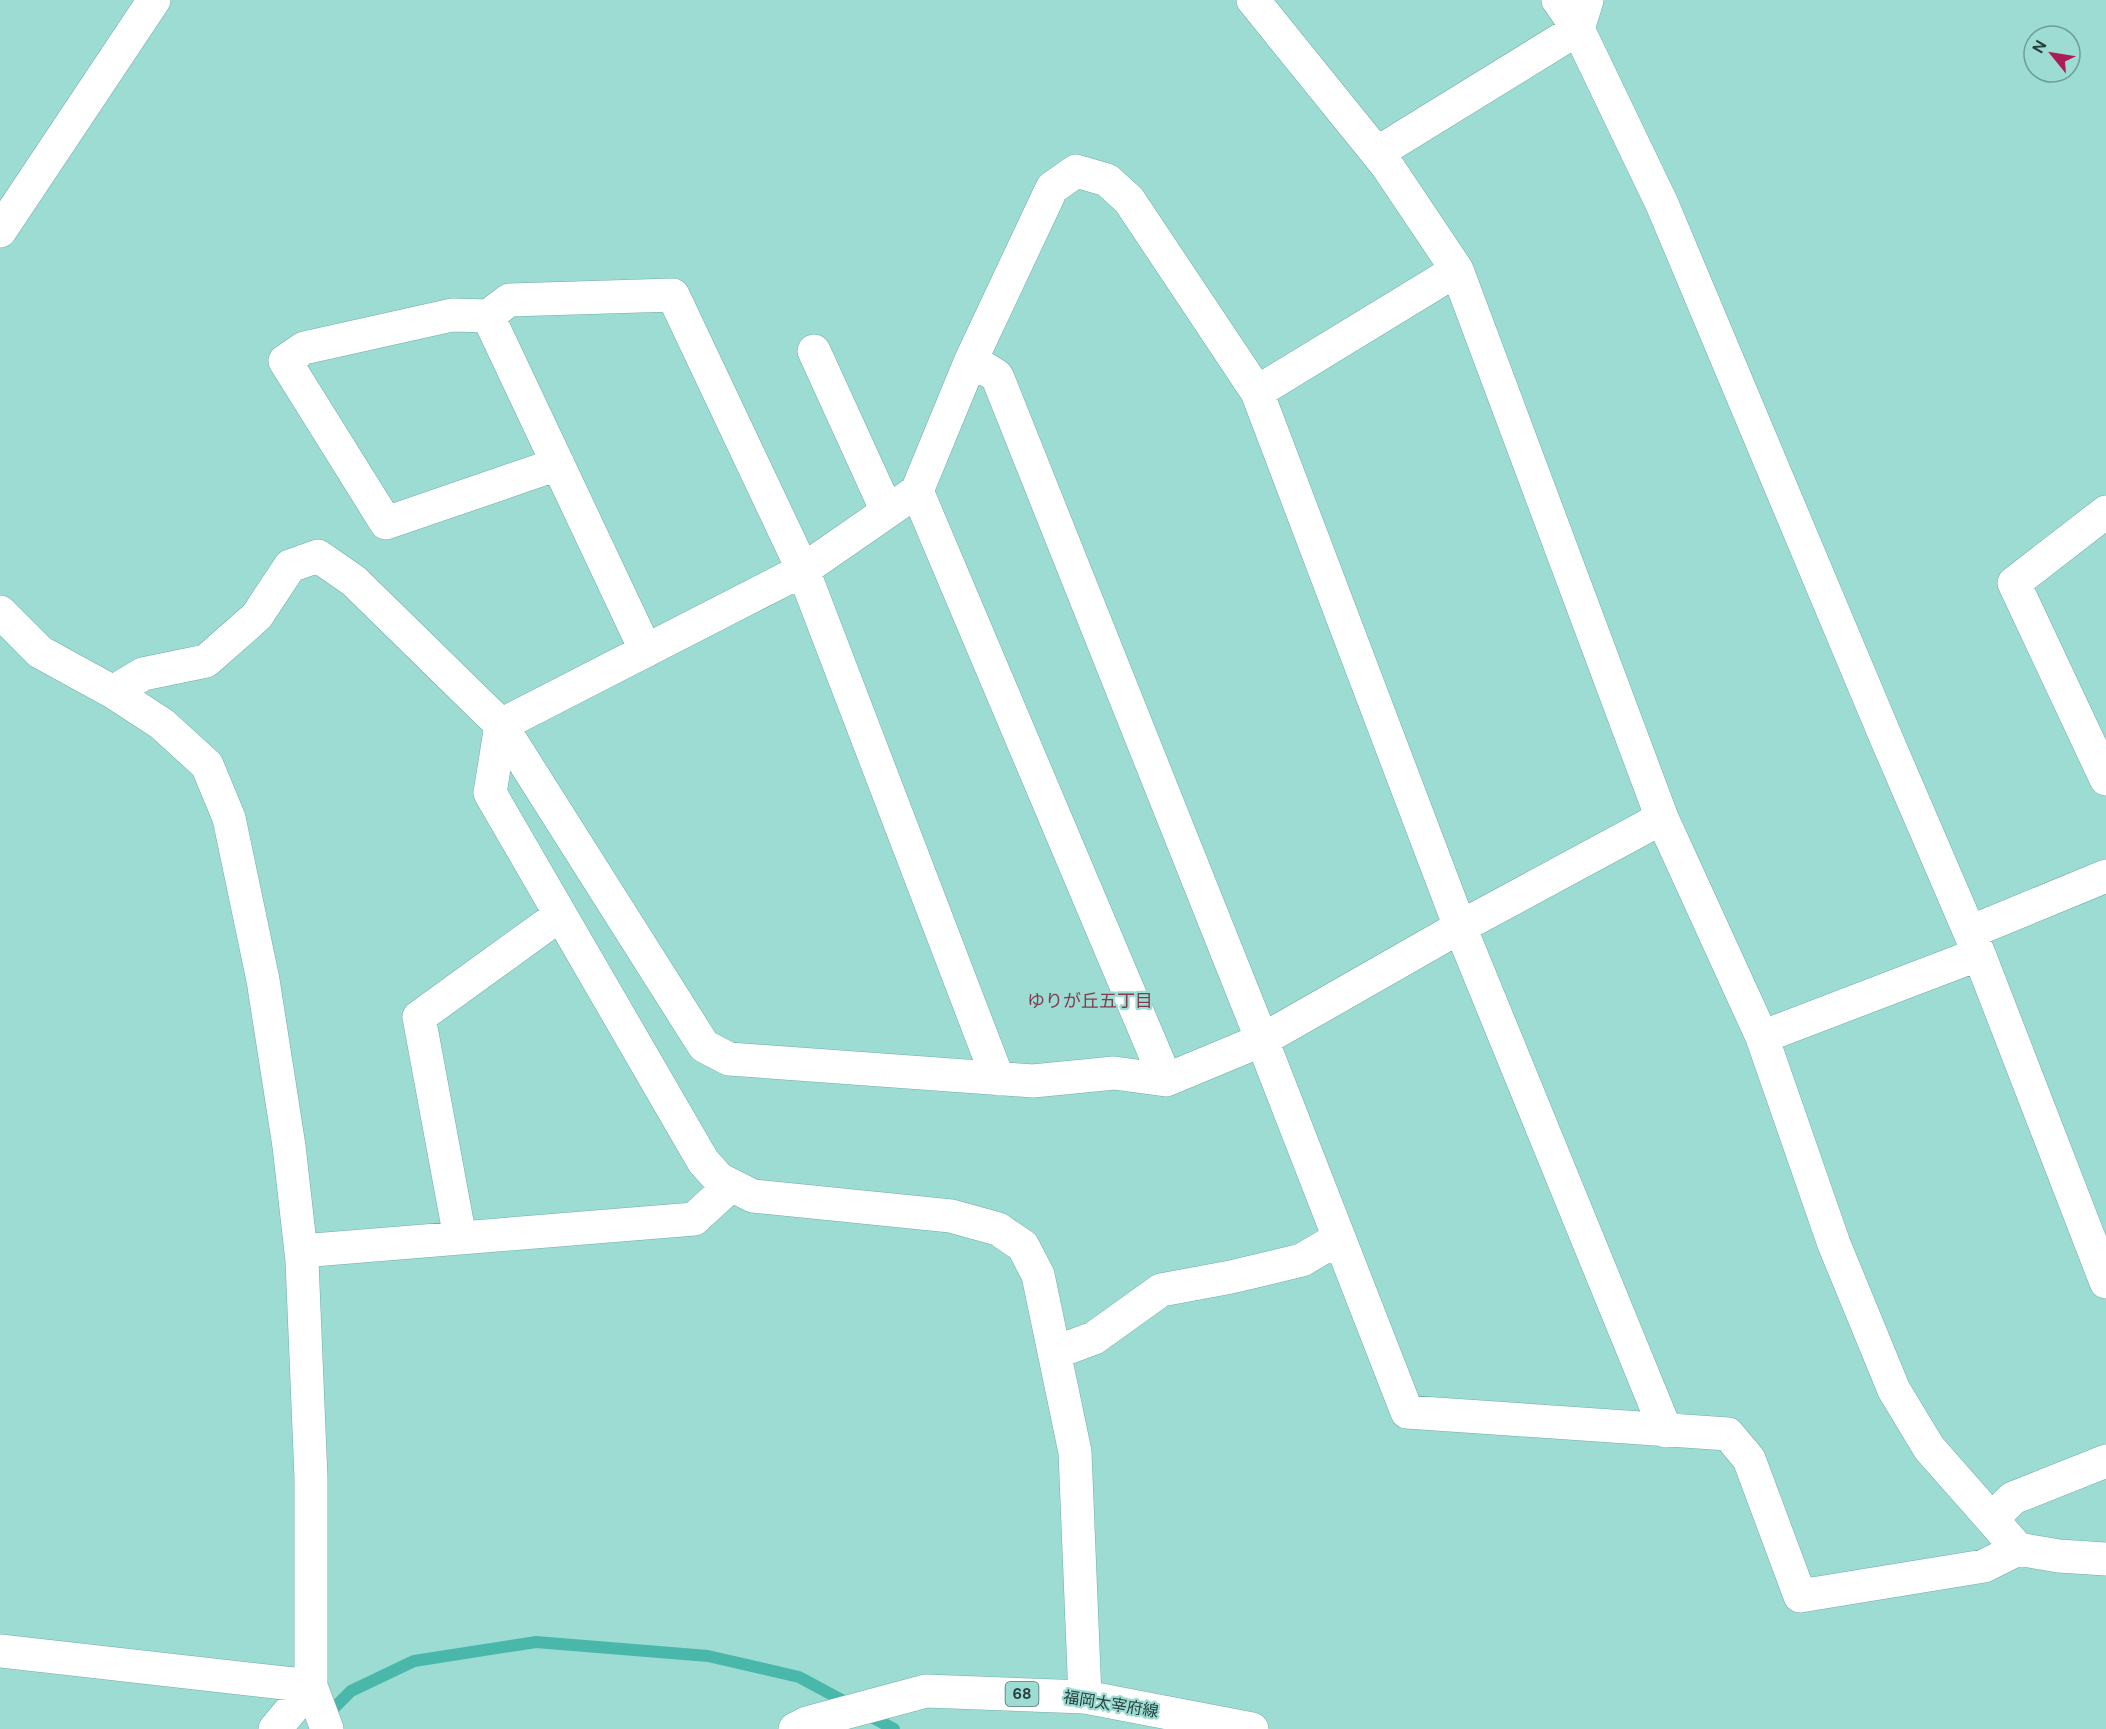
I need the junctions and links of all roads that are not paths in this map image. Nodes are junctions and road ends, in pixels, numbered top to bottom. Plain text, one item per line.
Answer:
1 (154, 0) edge
2 (1253, 0) edge
3 (1558, 0) edge
4 (1583, 15) edge
5 (1377, 153) junction
6 (0, 231) edge
7 (1457, 270) junction
8 (488, 316) junction
9 (814, 351) dead end
10 (971, 360) junction
11 (1257, 392) junction
12 (558, 465) junction
13 (917, 491) junction
14 (887, 511) junction
15 (2106, 512) edge
16 (803, 570) junction
17 (0, 612) edge
18 (646, 651) junction
19 (113, 692) junction
20 (501, 725) junction
21 (2105, 778) edge
22 (1662, 818) junction
23 (2106, 876) edge
24 (560, 915) junction
25 (1460, 927) junction
26 (1975, 943) junction
27 (1762, 1037) junction
28 (1262, 1040) junction
29 (998, 1079) junction
30 (1166, 1080) junction
31 (731, 1185) junction
32 (460, 1238) junction
33 (1339, 1238) junction
34 (301, 1251) junction
35 (2106, 1282) edge
36 (1054, 1353) junction
37 (1666, 1431) junction
38 (2106, 1461) edge
39 (1992, 1519) junction
40 (2018, 1549) junction
41 (2106, 1559) edge
42 (0, 1651) edge
43 (311, 1686) junction
44 (1086, 1697) junction
45 (274, 1729) edge
46 (327, 1729) edge
47 (795, 1729) edge
48 (1252, 1729) edge

1 - 6 street
2 - 5 street
3 - 4 street
4 - 5 street
4 - 26 street
5 - 7 street
7 - 11 street
7 - 22 street
8 - 12 street
8 - 12 street
8 - 16 street
9 - 14 street
10 - 11 street
10 - 13 street
10 - 28 street
11 - 25 street
12 - 18 street
13 - 14 street
13 - 30 street
14 - 16 street
15 - 21 street
16 - 18 street
16 - 29 street
17 - 19 street
18 - 20 street
19 - 20 street
19 - 34 street
20 - 24 street
20 - 29 street
22 - 25 street
22 - 27 street
23 - 26 street
24 - 31 street
24 - 32 street
25 - 28 street
25 - 37 street
26 - 27 street
26 - 35 street
27 - 39 street
28 - 30 street
28 - 33 street
29 - 30 street
31 - 32 street
31 - 36 street
32 - 34 street
33 - 36 street
33 - 37 street
34 - 43 street
36 - 44 street
37 - 40 street
38 - 39 street
39 - 40 street
40 - 41 street
42 - 43 street
43 - 45 street
43 - 46 street
44 - 47 street, 福岡太宰府線 / 68
44 - 48 street, 福岡太宰府線 / 68

